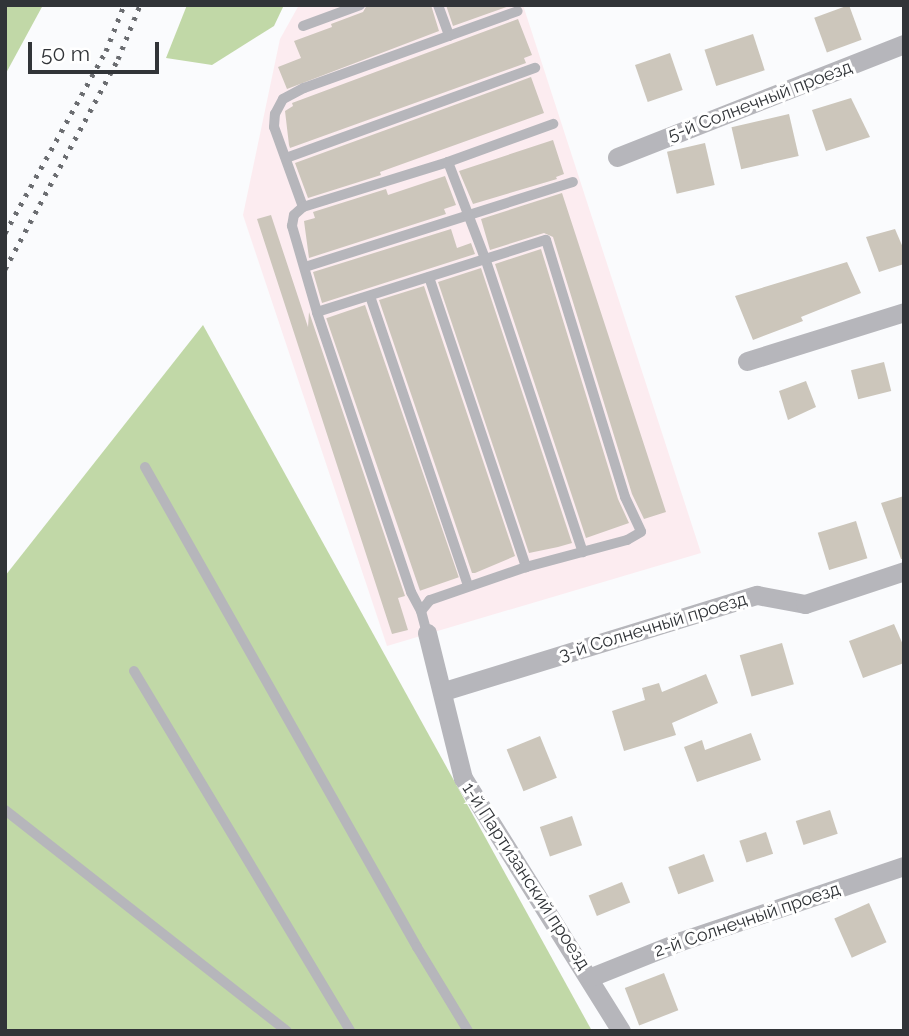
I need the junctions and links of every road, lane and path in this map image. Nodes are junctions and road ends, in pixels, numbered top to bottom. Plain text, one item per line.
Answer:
1 (360, 5) edge
2 (438, 5) edge
3 (518, 11) dead end
4 (303, 26) dead end
5 (449, 36) junction
6 (904, 44) edge
7 (535, 68) dead end
8 (553, 124) dead end
9 (617, 157) dead end
10 (286, 158) junction
11 (448, 162) junction
12 (573, 182) dead end
13 (303, 207) junction
14 (467, 217) junction
15 (486, 261) junction
16 (305, 267) junction
17 (429, 277) junction
18 (370, 296) junction
19 (317, 312) junction
20 (904, 312) edge
21 (747, 361) dead end
22 (145, 467) dead end
23 (583, 552) junction
24 (526, 567) junction
25 (904, 571) edge
26 (468, 585) junction
27 (421, 611) junction
28 (428, 633) joint
29 (134, 671) dead end
30 (444, 691) junction
31 (5, 810) edge
32 (904, 866) edge
33 (591, 977) junction
34 (287, 1031) edge
35 (349, 1031) edge
36 (468, 1031) edge
37 (621, 1031) edge

1 - 4 lane
2 - 5 lane
3 - 5 lane
5 - 10 lane
6 - 9 street, 5-й Солнечный проезд
7 - 10 lane
8 - 11 lane
10 - 13 lane
11 - 13 lane
11 - 14 lane
12 - 14 lane
13 - 16 lane
14 - 15 lane
14 - 16 lane
15 - 17 lane
15 - 23 lane
15 - 23 lane
16 - 19 lane
17 - 18 lane
17 - 24 lane
18 - 19 lane
18 - 26 lane
19 - 27 lane
20 - 21 street
22 - 36 lane
23 - 24 lane
24 - 26 lane
25 - 30 street, 3-й Солнечный проезд
26 - 27 lane
27 - 28 lane
28 - 30 street, 1-й Партизанский проезд
29 - 35 lane
30 - 33 street, 1-й Партизанский проезд
31 - 34 lane
32 - 33 street, 2-й Солнечный проезд
33 - 37 street, 1-й Партизанский проезд

